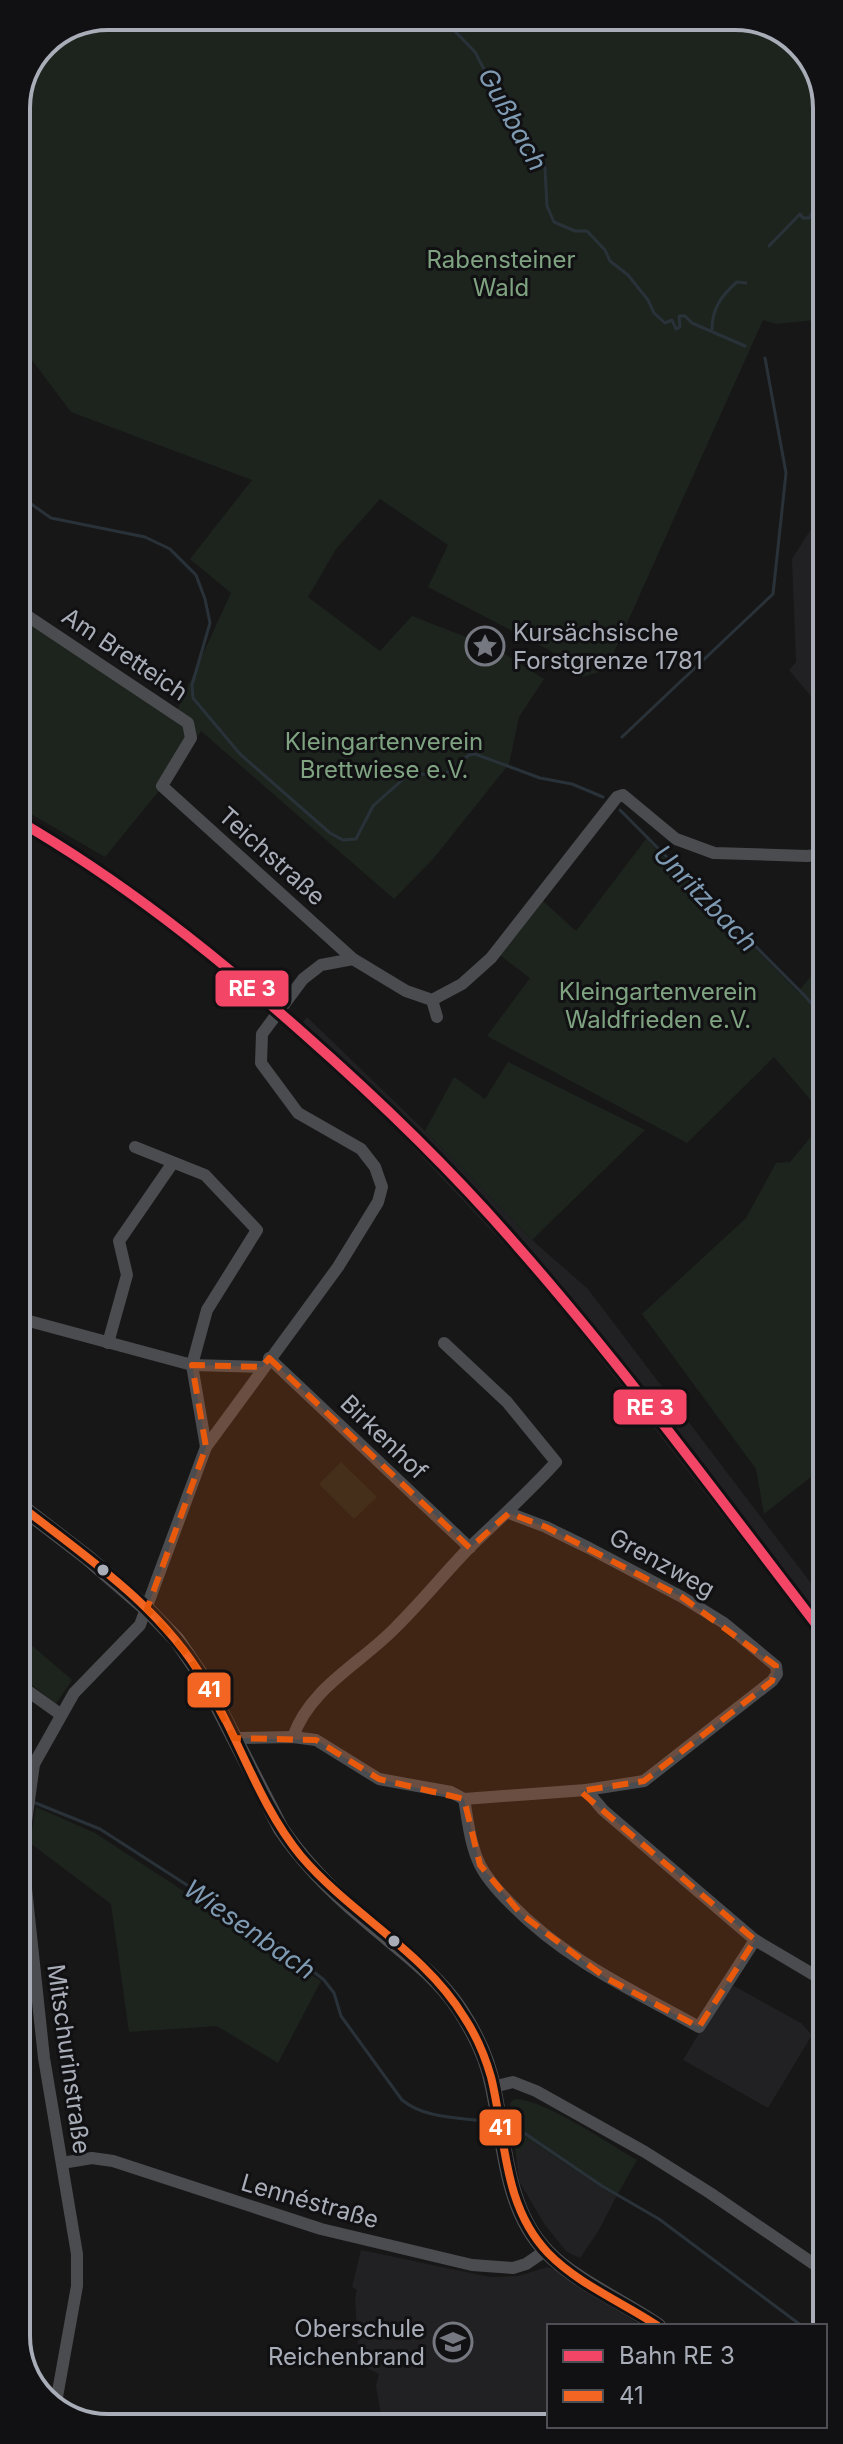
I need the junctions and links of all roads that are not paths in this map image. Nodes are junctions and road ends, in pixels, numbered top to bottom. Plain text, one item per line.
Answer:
1 (30, 618) edge
2 (162, 786) joint
3 (813, 855) edge
4 (353, 959) junction
5 (432, 1000) junction
6 (437, 1017) dead end
7 (135, 1147) dead end
8 (172, 1164) junction
9 (30, 1321) edge
10 (108, 1343) junction
11 (444, 1343) dead end
12 (266, 1362) junction
13 (192, 1365) junction
14 (206, 1447) junction
15 (30, 1513) edge
16 (509, 1513) junction
17 (470, 1548) junction
18 (147, 1609) junction
19 (30, 1693) edge
20 (60, 1714) junction
21 (293, 1737) junction
22 (234, 1738) junction
23 (30, 1790) edge
24 (586, 1790) junction
25 (464, 1799) junction
26 (30, 1932) edge
27 (755, 1940) junction
28 (813, 1974) edge
29 (493, 2087) junction
30 (62, 2163) junction
31 (545, 2251) junction
32 (813, 2264) edge
33 (655, 2324) edge
34 (57, 2395) edge

1 - 2 street, Am Bretteich
2 - 4 street, Teichstraße
3 - 5 street
4 - 5 street, Teichstraße
4 - 12 street
5 - 6 street
7 - 8 street
8 - 10 street
8 - 13 street
9 - 10 street
10 - 13 street
11 - 16 street
12 - 13 street
12 - 14 street
12 - 17 street, Birkenhof
13 - 14 street
14 - 18 street, Mitschurinstraße
15 - 18 main road
16 - 17 street
16 - 24 street, Grenzweg
17 - 21 street
18 - 20 street, Mitschurinstraße
18 - 22 main road
19 - 20 street
20 - 23 street, Mitschurinstraße
21 - 22 street
21 - 25 street
22 - 29 main road
24 - 25 street
24 - 27 street
25 - 27 street
26 - 30 street, Mitschurinstraße
27 - 28 street
29 - 31 main road
29 - 32 street
30 - 31 street, Lennéstraße
30 - 34 street, Mitschurinstraße
31 - 33 main road

